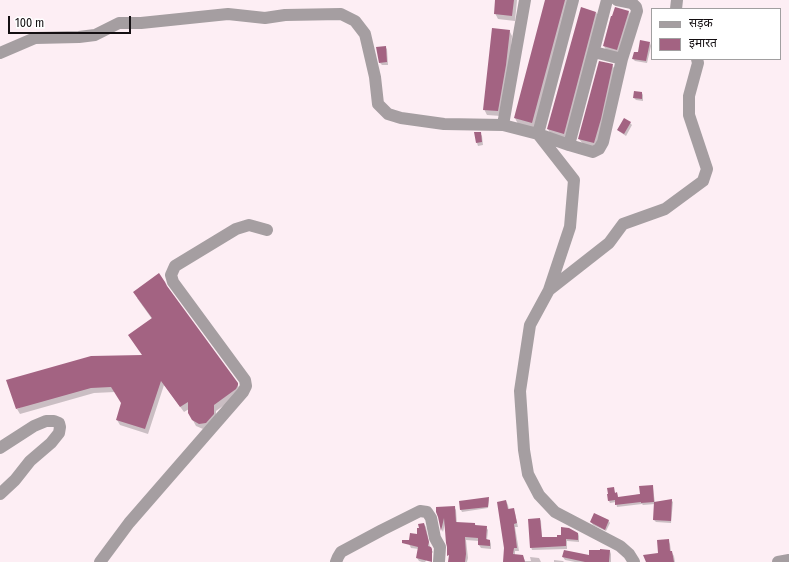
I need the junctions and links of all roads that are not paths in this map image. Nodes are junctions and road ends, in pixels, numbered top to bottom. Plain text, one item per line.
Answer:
1 (525, 0) edge
2 (573, 0) edge
3 (607, 0) edge
4 (617, 0) edge
5 (594, 52) junction
6 (0, 53) edge
7 (622, 59) junction
8 (697, 60) edge
9 (503, 125) junction
10 (538, 134) junction
11 (569, 145) junction
12 (267, 230) dead end
13 (549, 290) junction
14 (0, 448) edge
15 (0, 494) edge
16 (789, 560) edge
17 (100, 562) edge
18 (336, 562) edge
19 (439, 562) edge
20 (634, 562) edge
21 (778, 562) edge

1 - 9 street
2 - 10 street
3 - 5 street
4 - 7 street
5 - 7 street
5 - 11 street
6 - 9 street
7 - 11 street
8 - 13 street
9 - 10 street
10 - 11 street
10 - 13 street
12 - 17 street
13 - 20 street
14 - 15 street
16 - 21 street
18 - 19 street

